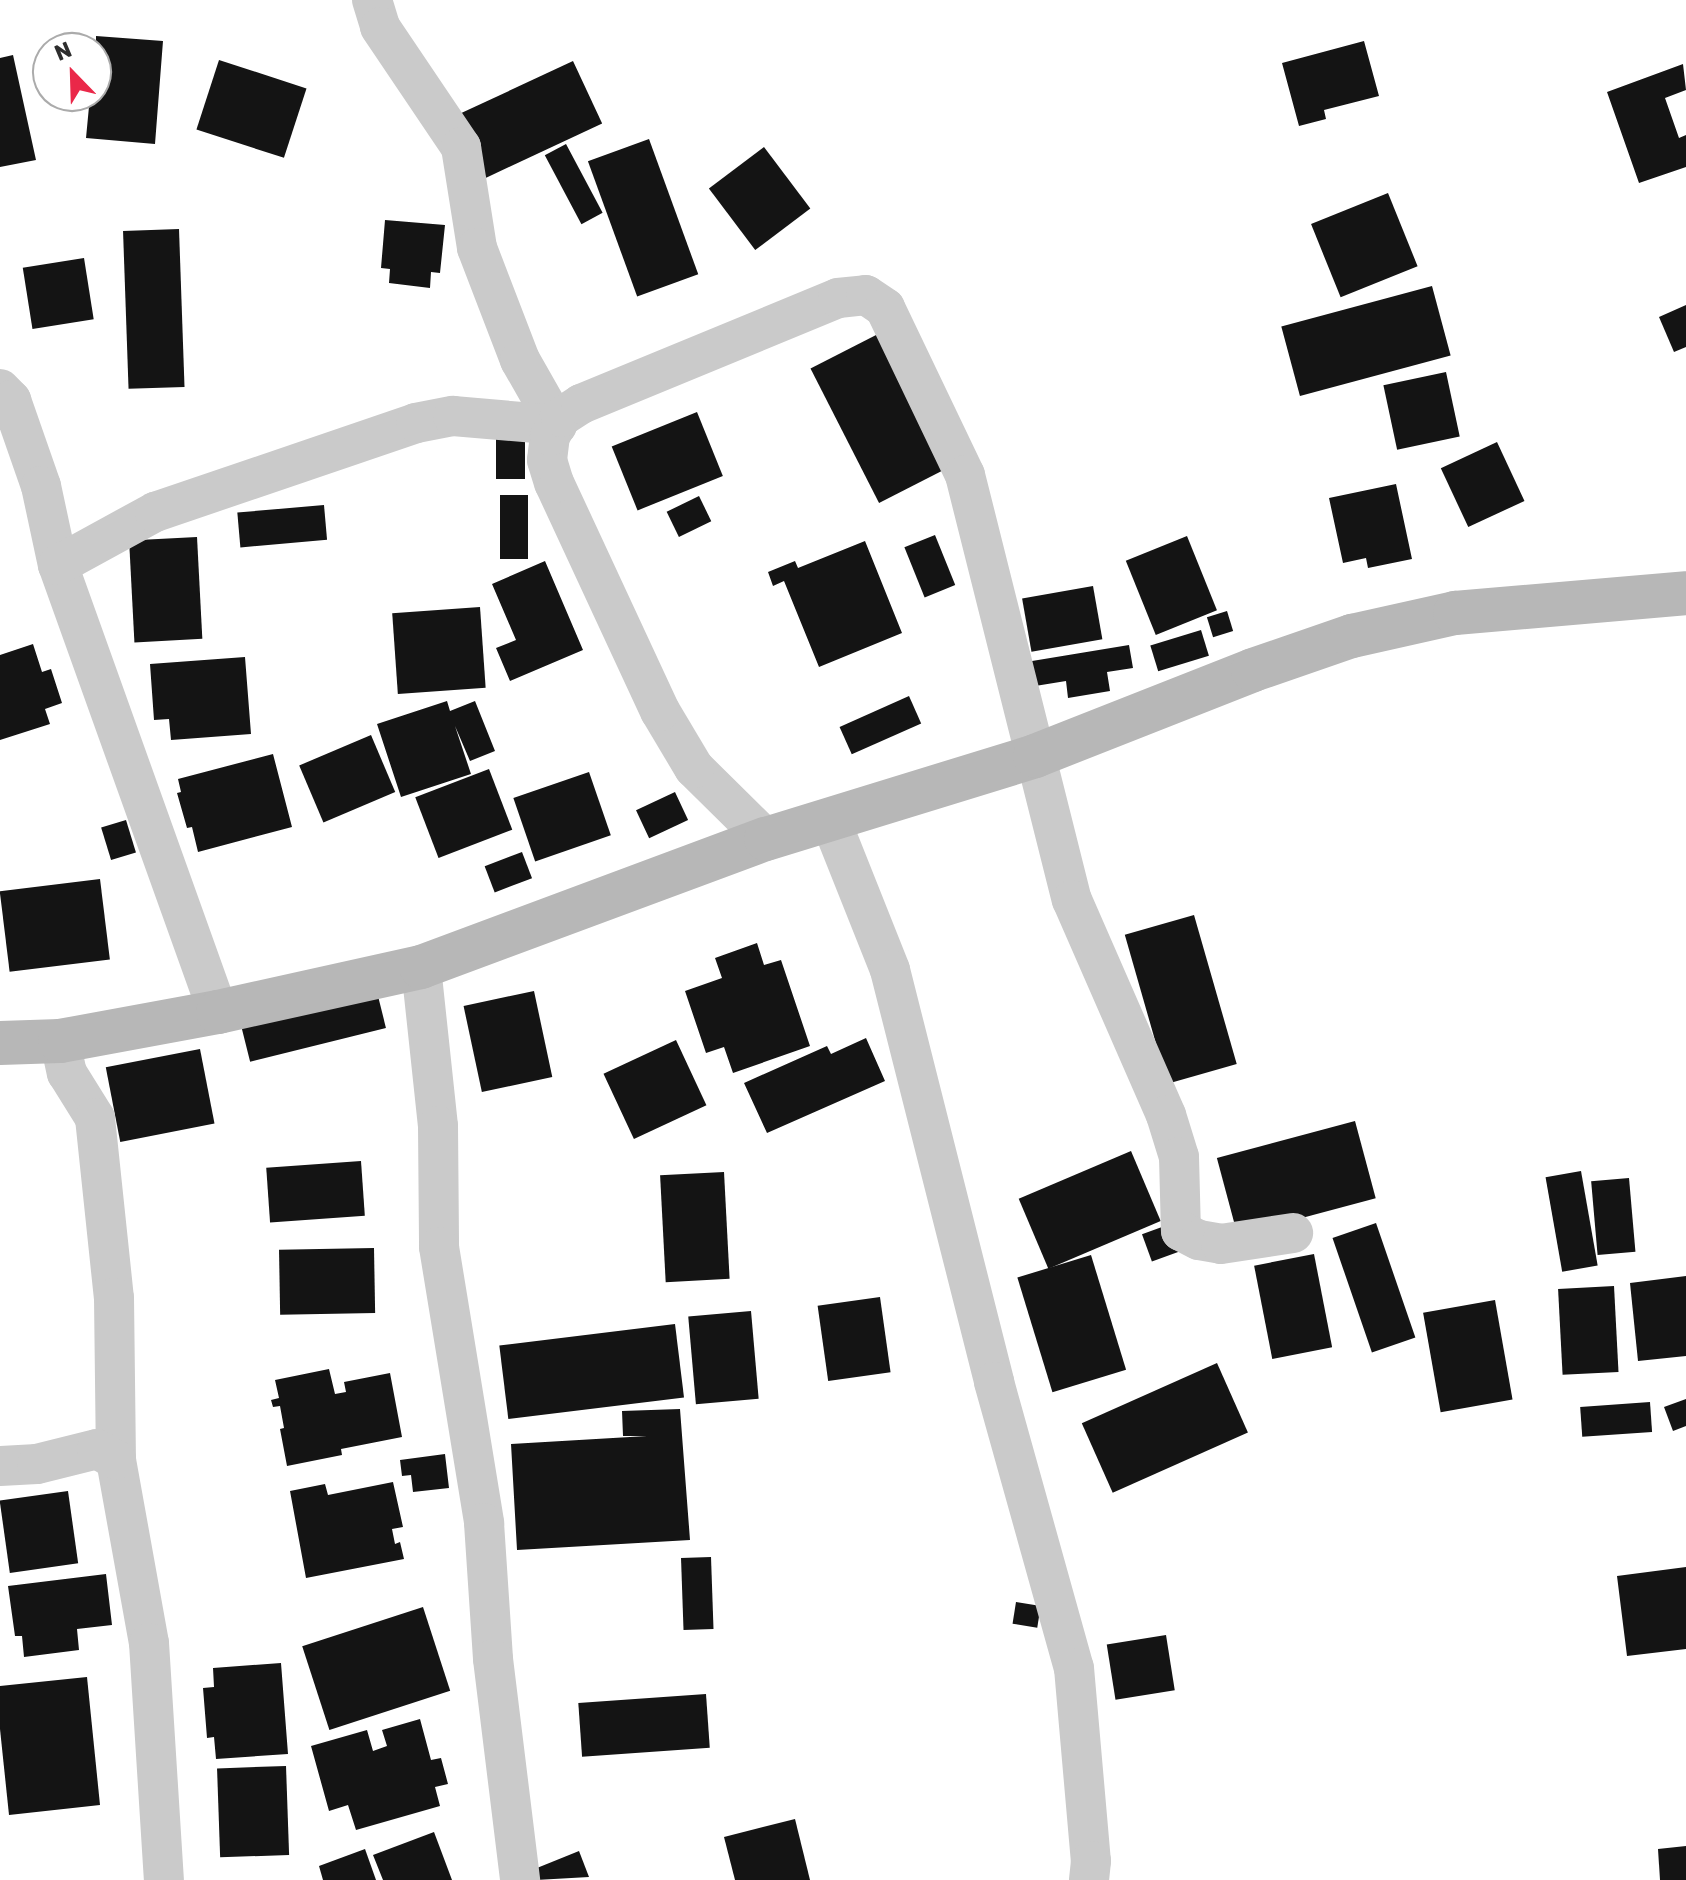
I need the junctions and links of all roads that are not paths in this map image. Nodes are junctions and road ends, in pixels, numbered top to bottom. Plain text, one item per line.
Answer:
1 (372, 0) edge
2 (0, 389) edge
3 (557, 425) junction
4 (58, 565) junction
5 (1686, 593) edge
6 (1035, 756) junction
7 (830, 819) junction
8 (766, 839) junction
9 (421, 967) junction
10 (218, 1012) junction
11 (60, 1041) junction
12 (0, 1043) edge
13 (1293, 1233) dead end
14 (116, 1460) junction
15 (0, 1466) edge
16 (164, 1880) edge
17 (520, 1880) edge
18 (1089, 1880) edge

1 - 3 street
2 - 4 street
3 - 4 street
3 - 6 street
3 - 8 street
4 - 10 street
5 - 6 street
6 - 7 street
6 - 13 street
7 - 8 street
7 - 18 street
8 - 9 street
9 - 10 street
9 - 17 street
10 - 11 street
11 - 12 street
11 - 14 street
14 - 15 street
14 - 16 street

